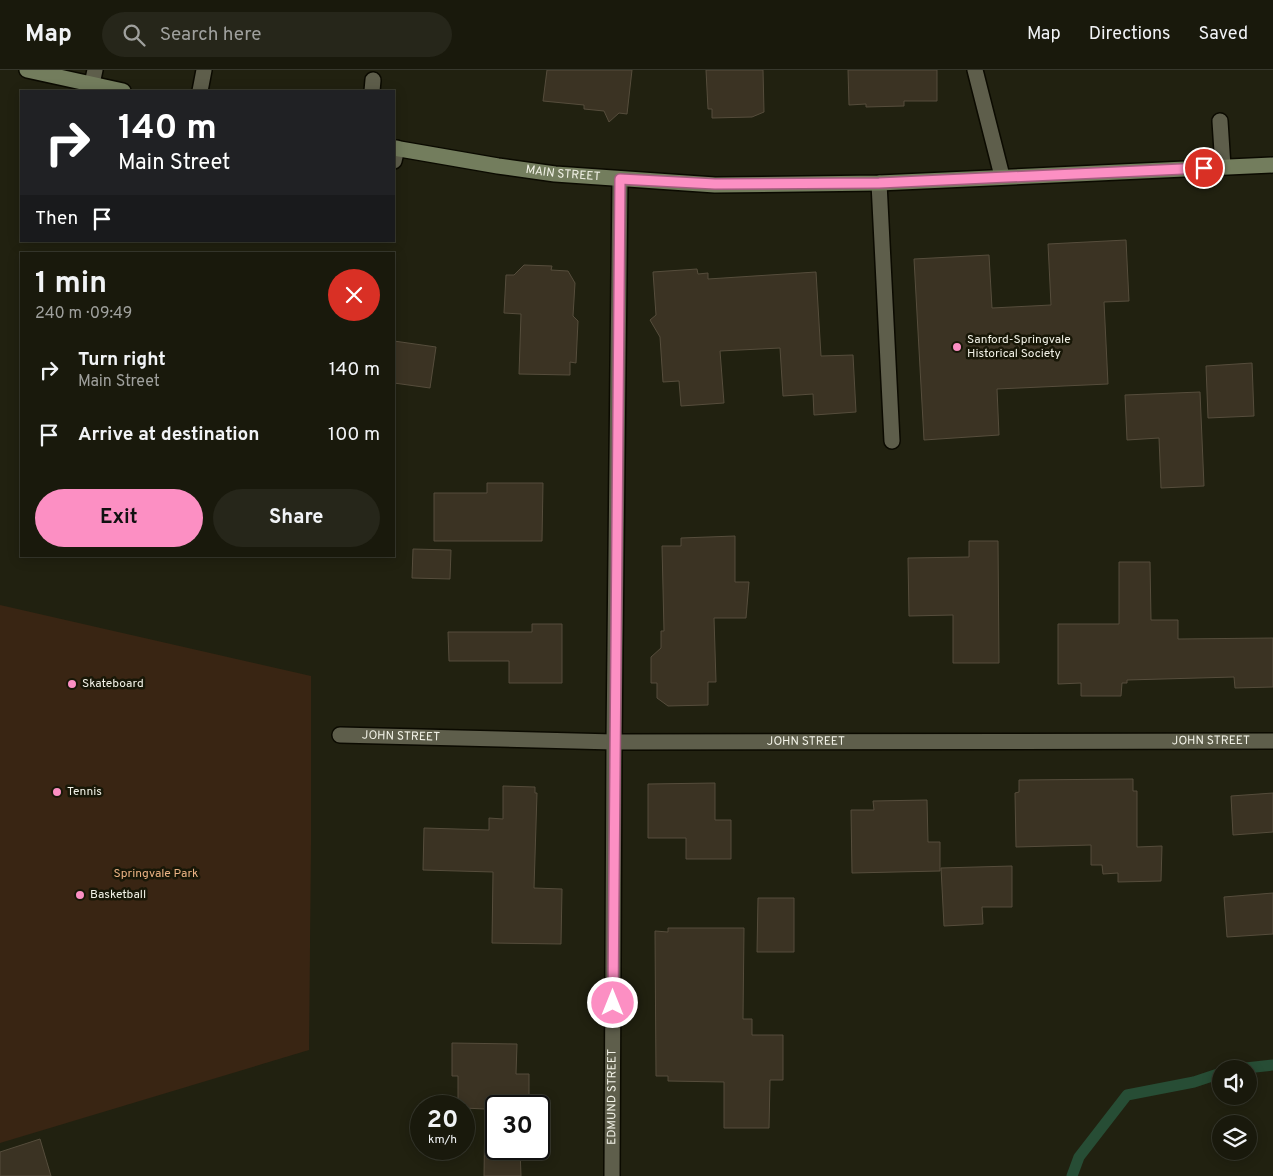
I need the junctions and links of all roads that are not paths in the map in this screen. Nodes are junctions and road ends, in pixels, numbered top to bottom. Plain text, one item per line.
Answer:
1 (27, 70) edge
2 (204, 70) edge
3 (975, 70) edge
4 (43, 72) edge
5 (94, 77) edge
6 (122, 90) edge
7 (200, 90) edge
8 (1220, 121) dead end
9 (395, 152) edge
10 (1273, 165) edge
11 (1223, 167) junction
12 (1002, 176) junction
13 (620, 179) junction
14 (879, 183) junction
15 (892, 441) dead end
16 (340, 735) dead end
17 (1273, 741) edge
18 (614, 742) junction
19 (612, 1176) edge

1 - 4 main road
2 - 7 street
3 - 12 street
4 - 5 main road
5 - 6 main road
8 - 11 street
9 - 13 main road, MAIN STREET
10 - 11 main road, MAIN STREET
11 - 12 main road, MAIN STREET
12 - 14 main road, MAIN STREET
13 - 14 main road, MAIN STREET
13 - 18 street, EDMUND STREET
14 - 15 street
16 - 18 street, JOHN STREET
17 - 18 street, JOHN STREET
18 - 19 street, EDMUND STREET

